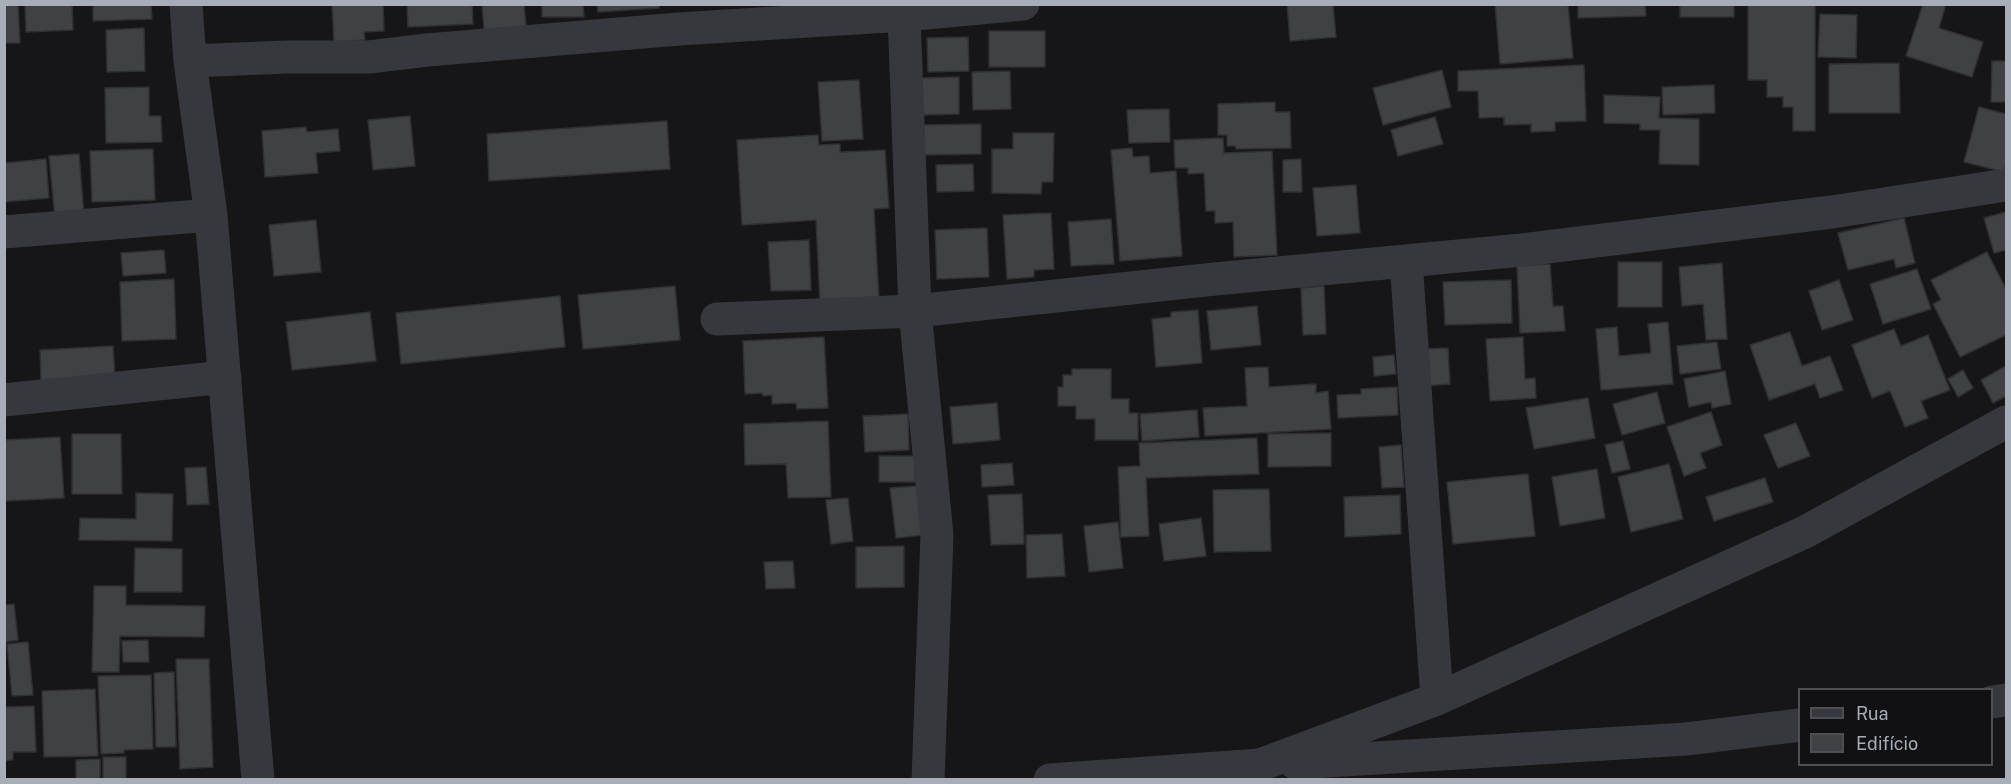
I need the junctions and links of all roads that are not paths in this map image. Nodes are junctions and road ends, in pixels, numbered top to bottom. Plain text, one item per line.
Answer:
1 (186, 4) edge
2 (1023, 4) edge
3 (904, 15) junction
4 (678, 17) edge
5 (190, 61) junction
6 (2007, 185) edge
7 (211, 215) junction
8 (4, 232) edge
9 (1406, 261) junction
10 (915, 311) junction
11 (717, 319) dead end
12 (225, 377) junction
13 (4, 400) edge
14 (2007, 422) edge
15 (1437, 699) junction
16 (1798, 725) edge
17 (1260, 765) junction
18 (258, 780) edge
19 (928, 780) edge
20 (1050, 780) edge

1 - 5 street
2 - 3 street
3 - 4 street
3 - 10 street
4 - 5 street
5 - 7 street
6 - 9 street
7 - 8 street
7 - 12 street
9 - 10 street
9 - 15 street
10 - 11 street
10 - 19 street
12 - 13 street
12 - 18 street
14 - 15 street
15 - 17 street
16 - 17 street
17 - 20 street

